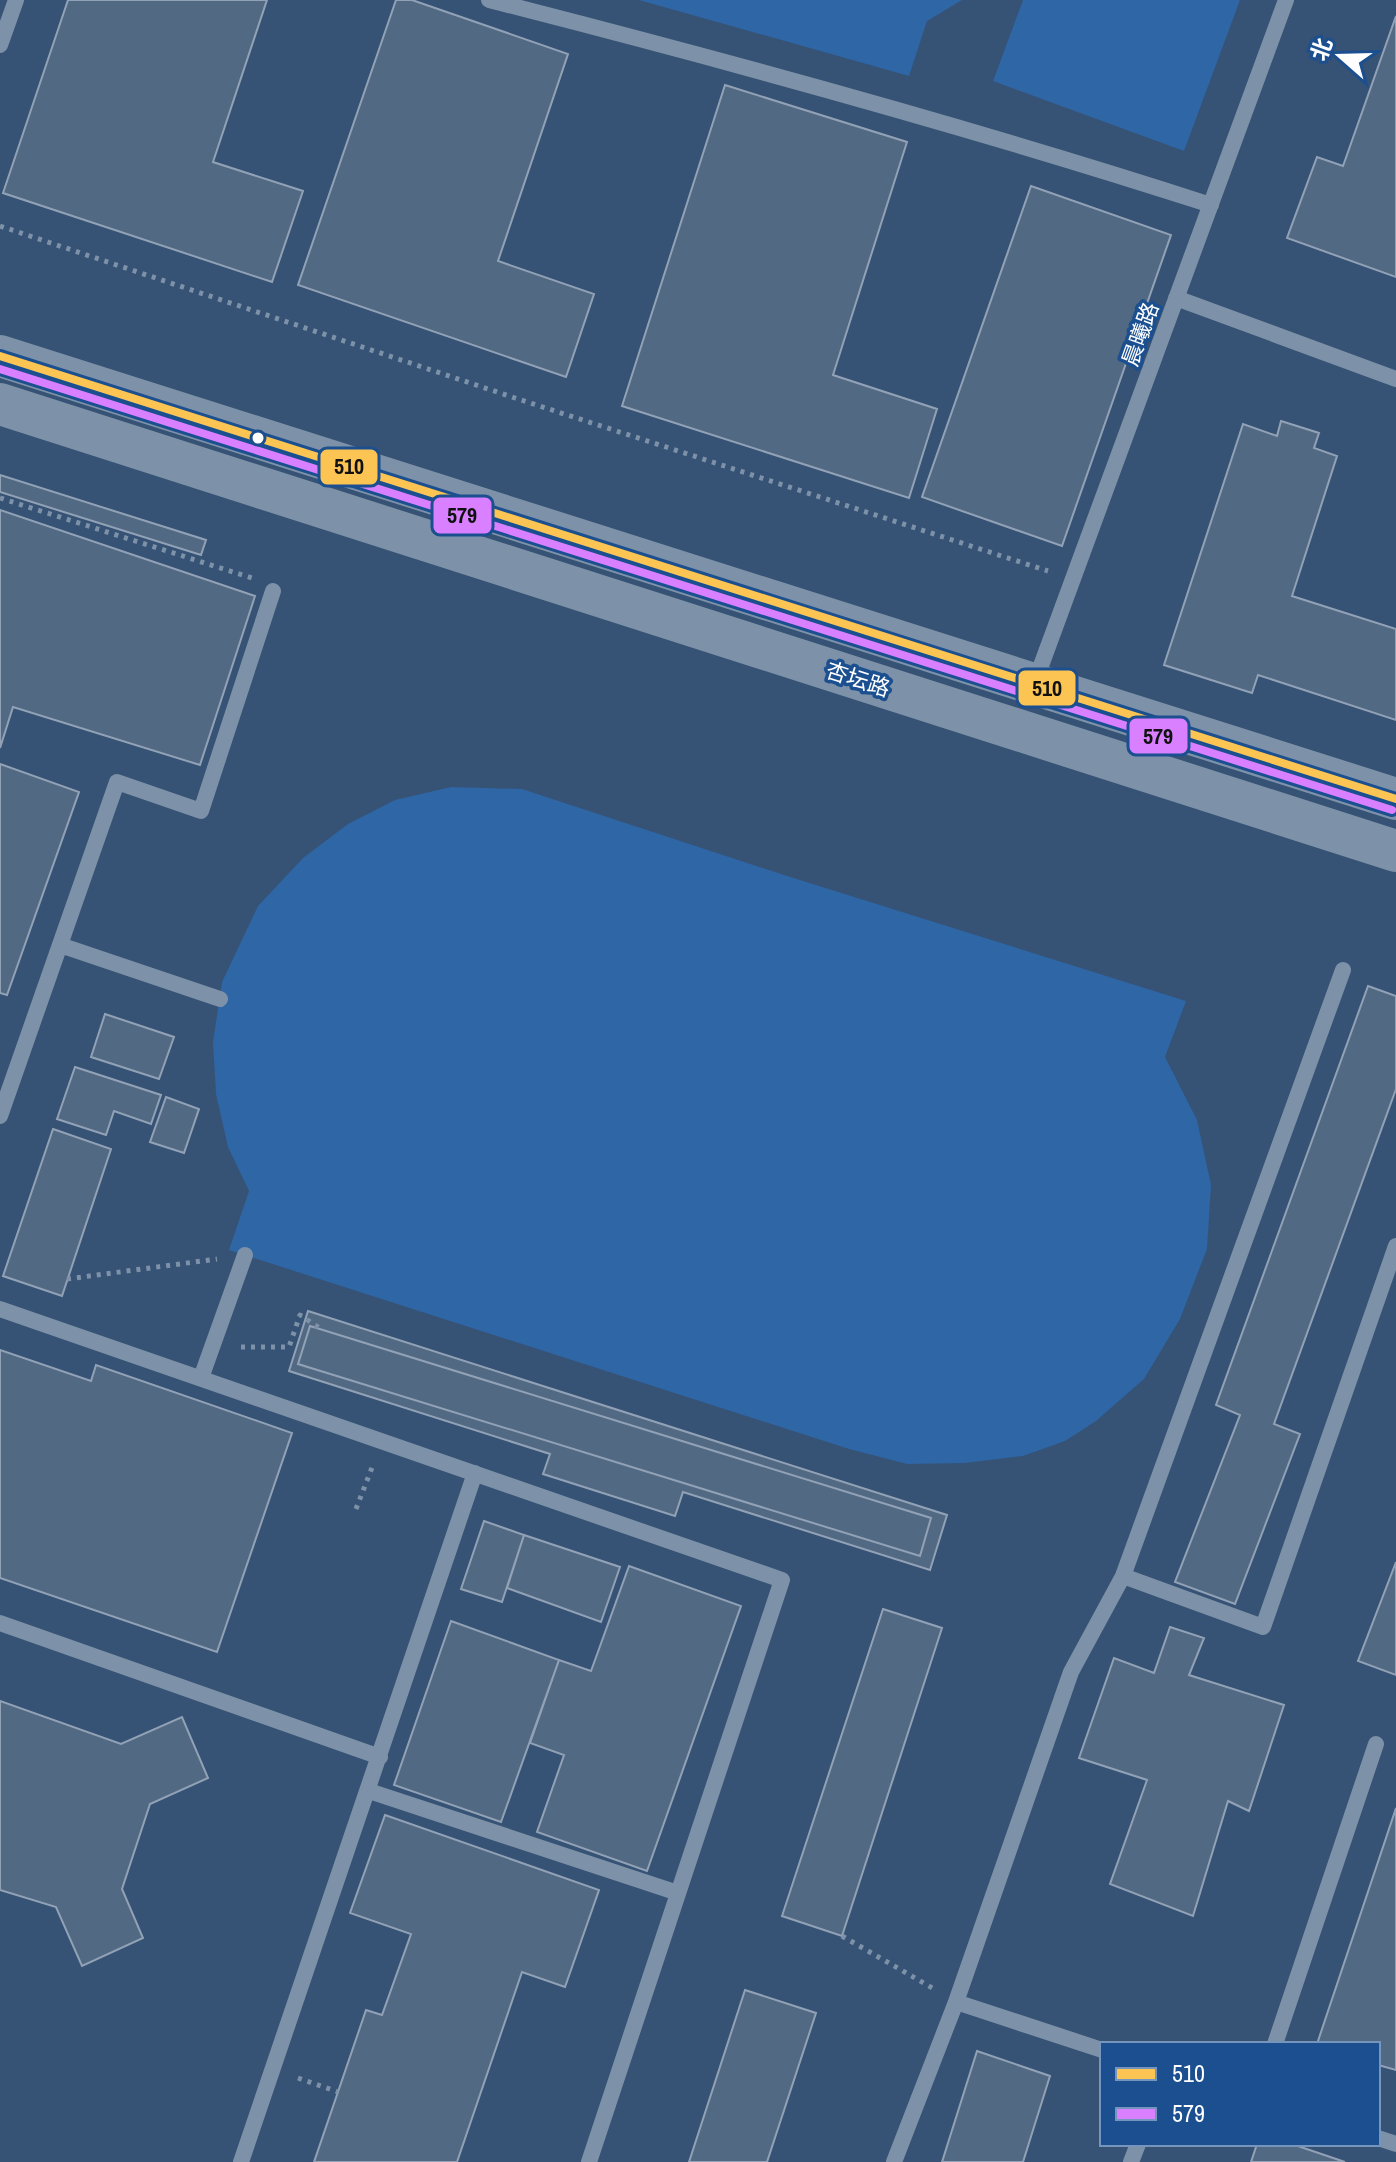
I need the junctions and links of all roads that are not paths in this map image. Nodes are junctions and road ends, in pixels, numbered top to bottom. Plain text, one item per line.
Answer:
1 (16, 0) edge
2 (489, 0) edge
3 (1286, 0) edge
4 (0, 45) edge
5 (1211, 205) junction
6 (1176, 298) junction
7 (0, 356) edge
8 (1396, 379) edge
9 (0, 404) edge
10 (273, 591) road end
11 (1034, 683) junction
12 (1396, 799) edge
13 (1396, 851) edge
14 (60, 945) junction
15 (1343, 970) dead end
16 (220, 999) dead end
17 (0, 1116) edge
18 (1396, 1246) edge
19 (245, 1255) road end
20 (0, 1309) edge
21 (201, 1378) junction
22 (475, 1473) junction
23 (1123, 1576) junction
24 (0, 1623) edge
25 (1376, 1744) dead end
26 (380, 1757) junction
27 (369, 1791) junction
28 (678, 1893) junction
29 (956, 2002) junction
30 (1276, 2042) edge
31 (1100, 2049) edge
32 (241, 2162) edge
33 (589, 2162) edge
34 (894, 2162) edge

1 - 4 lane
2 - 5 lane
3 - 5 lane, 晨曦路
5 - 6 lane, 晨曦路
6 - 8 lane
6 - 11 lane, 晨曦路
7 - 11 street
9 - 13 street, 杏坛路
10 - 14 lane
11 - 12 street
14 - 16 lane
14 - 17 lane
15 - 23 lane
18 - 23 lane
19 - 21 lane
20 - 21 lane
21 - 22 lane
22 - 26 lane
22 - 28 lane
23 - 29 lane
24 - 26 lane
25 - 30 lane
26 - 27 lane
27 - 28 lane
27 - 32 lane
28 - 33 lane
29 - 31 lane
29 - 34 lane

